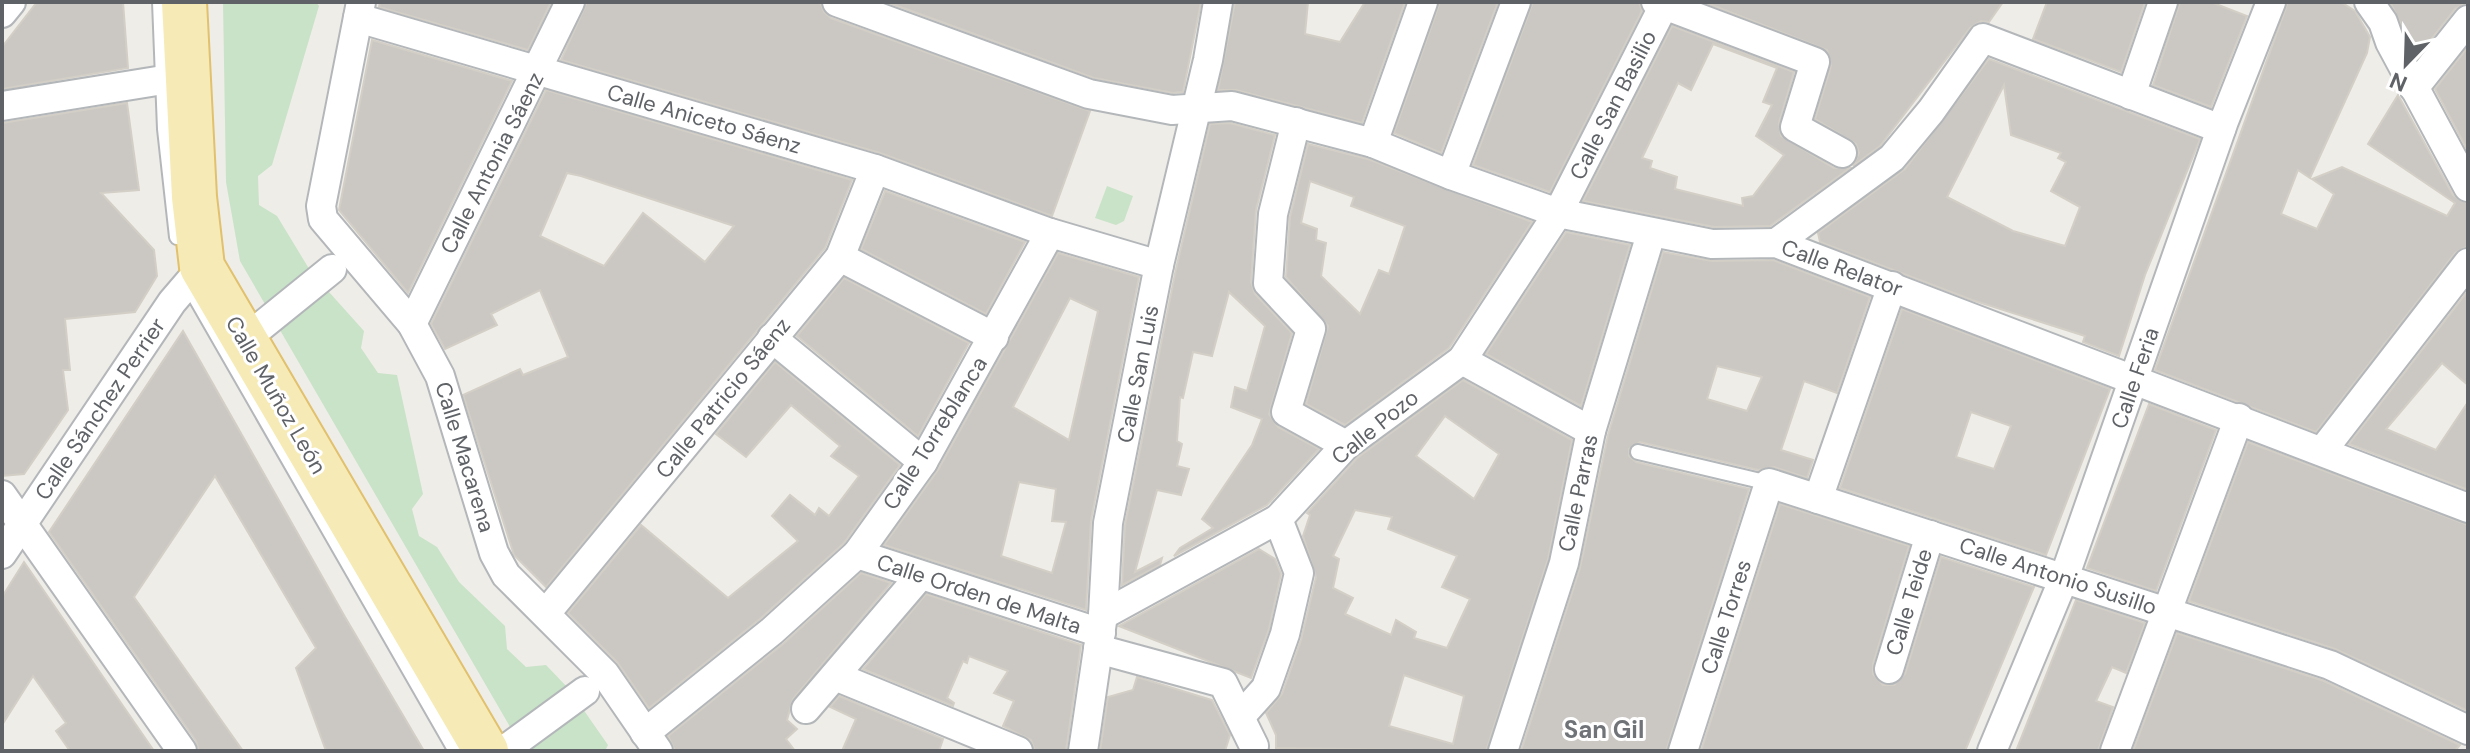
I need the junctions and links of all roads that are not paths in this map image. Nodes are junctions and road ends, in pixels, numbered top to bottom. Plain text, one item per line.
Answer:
1 (11, 2) edge
2 (160, 2) edge
3 (184, 2) edge
4 (570, 2) edge
5 (837, 2) edge
6 (1218, 2) edge
7 (1423, 2) edge
8 (1516, 2) edge
9 (2163, 2) edge
10 (2271, 2) edge
11 (1660, 3) edge
12 (2373, 3) edge
13 (359, 10) edge
14 (2, 13) edge
15 (2468, 20) edge
16 (539, 71) junction
17 (176, 78) junction
18 (2414, 88) junction
19 (2131, 95) junction
20 (2, 106) edge
21 (1196, 108) junction
22 (1296, 122) junction
23 (2221, 129) junction
24 (1373, 143) junction
25 (1842, 153) dead end
26 (875, 169) junction
27 (1451, 175) junction
28 (2468, 187) edge
29 (1558, 213) junction
30 (1049, 233) junction
31 (1651, 234) junction
32 (1776, 243) junction
33 (840, 257) junction
34 (339, 262) junction
35 (2468, 263) edge
36 (188, 265) junction
37 (1159, 265) junction
38 (1892, 286) junction
39 (412, 324) junction
40 (994, 337) junction
41 (772, 338) junction
42 (243, 341) junction
43 (1462, 360) junction
44 (2135, 378) junction
45 (2239, 418) junction
46 (1591, 431) junction
47 (1346, 445) junction
48 (2323, 450) junction
49 (1638, 452) dead end
50 (923, 462) junction
51 (1769, 483) junction
52 (2, 495) edge
53 (1818, 499) junction
54 (2468, 508) edge
55 (1278, 519) junction
56 (22, 524) junction
57 (1930, 535) junction
58 (2, 554) edge
59 (857, 554) junction
60 (919, 577) junction
61 (2064, 578) junction
62 (2165, 610) junction
63 (547, 612) junction
64 (1101, 632) junction
65 (1889, 669) dead end
66 (835, 676) junction
67 (595, 682) junction
68 (806, 709) dead end
69 (1240, 717) junction
70 (2468, 730) edge
71 (651, 742) edge
72 (1260, 749) edge
73 (182, 751) edge
74 (456, 751) edge
75 (486, 751) edge
76 (503, 751) edge
77 (1018, 751) edge
78 (1083, 751) edge
79 (1503, 751) edge
80 (1683, 751) edge
81 (1992, 751) edge
82 (2115, 751) edge

1 - 14 street
2 - 17 lane, Calle Muñoz León
3 - 17 main road, Calle Muñoz León
4 - 16 street, Calle Antonia Sáenz
5 - 21 street, Calle Relator
6 - 21 street, Calle San Luis
7 - 24 street
8 - 27 street
9 - 19 street
10 - 23 street, Calle Feria
11 - 25 street
11 - 29 street, Calle San Basilio
12 - 18 street
13 - 16 street, Calle Aniceto Sáenz
13 - 34 street, Calle Macarena
15 - 18 street
16 - 26 street, Calle Aniceto Sáenz
16 - 39 street, Calle Antonia Sáenz
17 - 20 street
17 - 36 main road, Calle Muñoz León
18 - 28 street
19 - 23 street
19 - 32 street
21 - 22 street, Calle Relator
21 - 37 street, Calle San Luis
22 - 24 street, Calle Relator
22 - 47 street
23 - 44 street, Calle Feria
24 - 27 street, Calle Relator
26 - 30 street, Calle Aniceto Sáenz
26 - 33 street, Calle Patricio Sáenz
27 - 29 street, Calle Relator
29 - 31 street, Calle Relator
29 - 43 street, Calle Pozo
30 - 37 street, Calle Aniceto Sáenz
30 - 40 street, Calle Torreblanca
31 - 32 street, Calle Relator
31 - 46 street, Calle Parras
32 - 38 street, Calle Relator
33 - 40 street
33 - 41 street, Calle Patricio Sáenz
34 - 39 street, Calle Macarena
34 - 42 street
35 - 48 street
36 - 42 main road, Calle Muñoz León
36 - 56 street, Calle Sánchez Perrier
36 - 74 lane, Calle Muñoz León
37 - 64 street, Calle San Luis
38 - 44 street, Calle Relator
38 - 53 street
39 - 63 street, Calle Macarena
40 - 50 street, Calle Torreblanca
41 - 50 street
41 - 63 street, Calle Patricio Sáenz
42 - 75 main road, Calle Muñoz León
43 - 46 street
43 - 47 street, Calle Pozo
44 - 45 street, Calle Relator
44 - 61 street, Calle Feria
45 - 48 street, Calle Relator
45 - 62 street
46 - 79 street, Calle Parras
47 - 55 street, Calle Pozo
48 - 54 street, Calle Relator
49 - 51 lane, Calle Antonio Susillo
50 - 59 street, Calle Torreblanca
51 - 53 street, Calle Antonio Susillo
51 - 80 street, Calle Torres
52 - 56 street
53 - 57 street, Calle Antonio Susillo
55 - 64 street, Calle Pozo
55 - 69 street
56 - 58 street, Calle Sánchez Perrier
56 - 73 street
57 - 61 street, Calle Antonio Susillo
57 - 65 street, Calle Teide
59 - 60 street, Calle Orden de Malta
59 - 71 street, Calle Torreblanca
60 - 64 street, Calle Orden de Malta
60 - 66 street
61 - 62 street, Calle Antonio Susillo
61 - 81 street, Calle Feria
62 - 70 street, Calle Antonio Susillo
62 - 82 street
63 - 67 street, Calle Macarena
64 - 69 street, Calle Orden de Malta
64 - 78 street, Calle San Luis
66 - 68 street
66 - 77 street
67 - 71 street, Calle Macarena
67 - 76 street
69 - 72 street, Calle Orden de Malta

